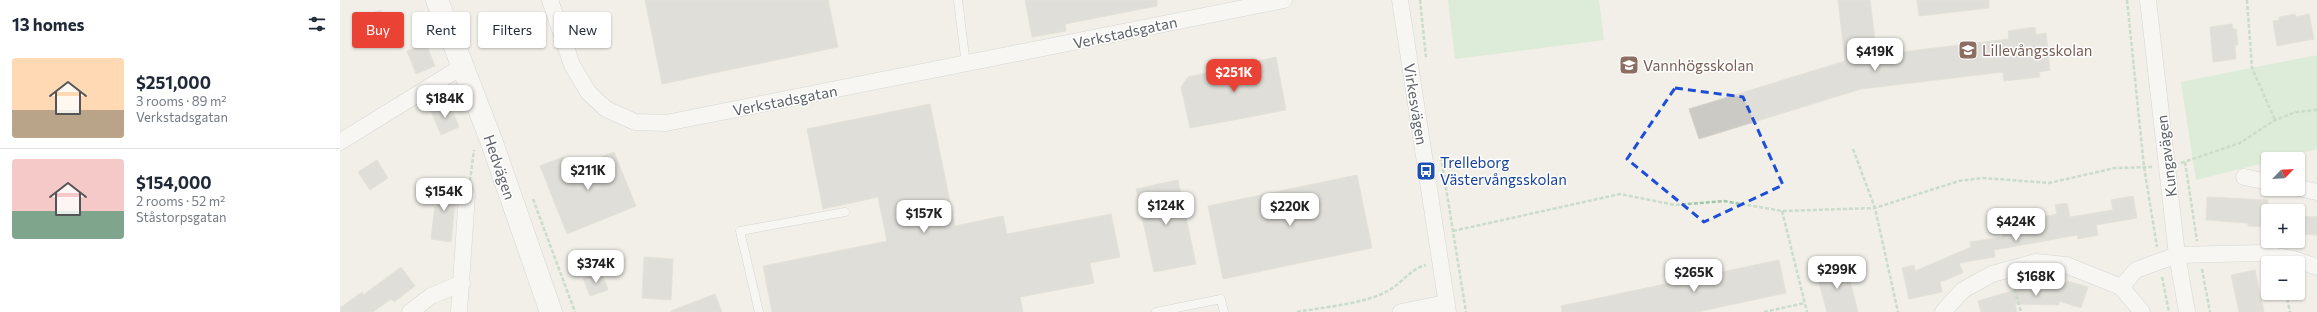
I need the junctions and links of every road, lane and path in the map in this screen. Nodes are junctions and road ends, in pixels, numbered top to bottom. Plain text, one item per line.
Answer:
1 (437, 0) edge
2 (550, 0) edge
3 (958, 0) edge
4 (1284, 0) edge
5 (1400, 0) edge
6 (1420, 0) edge
7 (2128, 0) edge
8 (2148, 0) edge
9 (2247, 0) edge
10 (1427, 63) dead end
11 (966, 65) junction
12 (463, 66) junction
13 (2317, 110) edge
14 (2274, 120) junction
15 (340, 142) edge
16 (474, 148) dead end
17 (1853, 149) dead end
18 (1440, 151) dead end
19 (2185, 162) junction
20 (2167, 166) junction
21 (2144, 167) junction
22 (2244, 177) dead end
23 (2261, 181) edge
24 (2305, 189) edge
25 (2317, 192) edge
26 (467, 196) joint
27 (1875, 208) junction
28 (1782, 211) junction
29 (845, 212) dead end
30 (1453, 230) junction
31 (2200, 254) junction
32 (2177, 255) junction
33 (1458, 258) junction
34 (1440, 261) junction
35 (2159, 261) junction
36 (2317, 267) edge
37 (2009, 268) junction
38 (462, 283) junction
39 (2121, 287) junction
40 (2287, 300) edge
41 (1805, 303) junction
42 (1447, 308) edge
43 (410, 312) edge
44 (459, 312) edge
45 (550, 312) edge
46 (759, 312) edge
47 (1156, 312) edge
48 (1224, 312) edge
49 (1297, 312) edge
50 (1401, 312) edge
51 (1466, 312) edge
52 (1764, 312) edge
53 (1807, 312) edge
54 (1898, 312) edge
55 (1943, 312) edge
56 (2021, 312) edge
57 (2142, 312) edge
58 (2169, 312) edge
59 (2187, 312) edge
60 (2210, 312) edge
61 (2290, 312) edge

1 - 12 main road, Hedvägen
2 - 11 street, Verkstadsgatan
3 - 11 lane
4 - 11 street, Verkstadsgatan
5 - 34 street, Virkesvägen
6 - 10 path
7 - 21 path
8 - 20 street, Kungavägen
9 - 14 path
12 - 15 street
12 - 45 main road, Hedvägen
13 - 14 path
14 - 19 path
16 - 26 path
17 - 27 path
18 - 30 path
19 - 20 path
19 - 31 path
20 - 21 path
20 - 32 street, Kungavägen
21 - 27 path
21 - 35 path
22 - 23 street
24 - 25 street
26 - 38 street
27 - 28 path
27 - 54 path
28 - 30 path
28 - 41 path
29 - 46 lane
30 - 33 path
31 - 32 street
31 - 36 street
31 - 60 path
32 - 35 street
32 - 59 street, Kungavägen
33 - 34 path
33 - 51 path
34 - 42 street, Virkesvägen
34 - 49 path
35 - 39 street
35 - 58 path
37 - 39 street
37 - 55 street
37 - 56 path
38 - 43 street
38 - 44 street
39 - 57 street
40 - 61 path
41 - 52 path
41 - 53 path
42 - 50 street
47 - 48 lane

